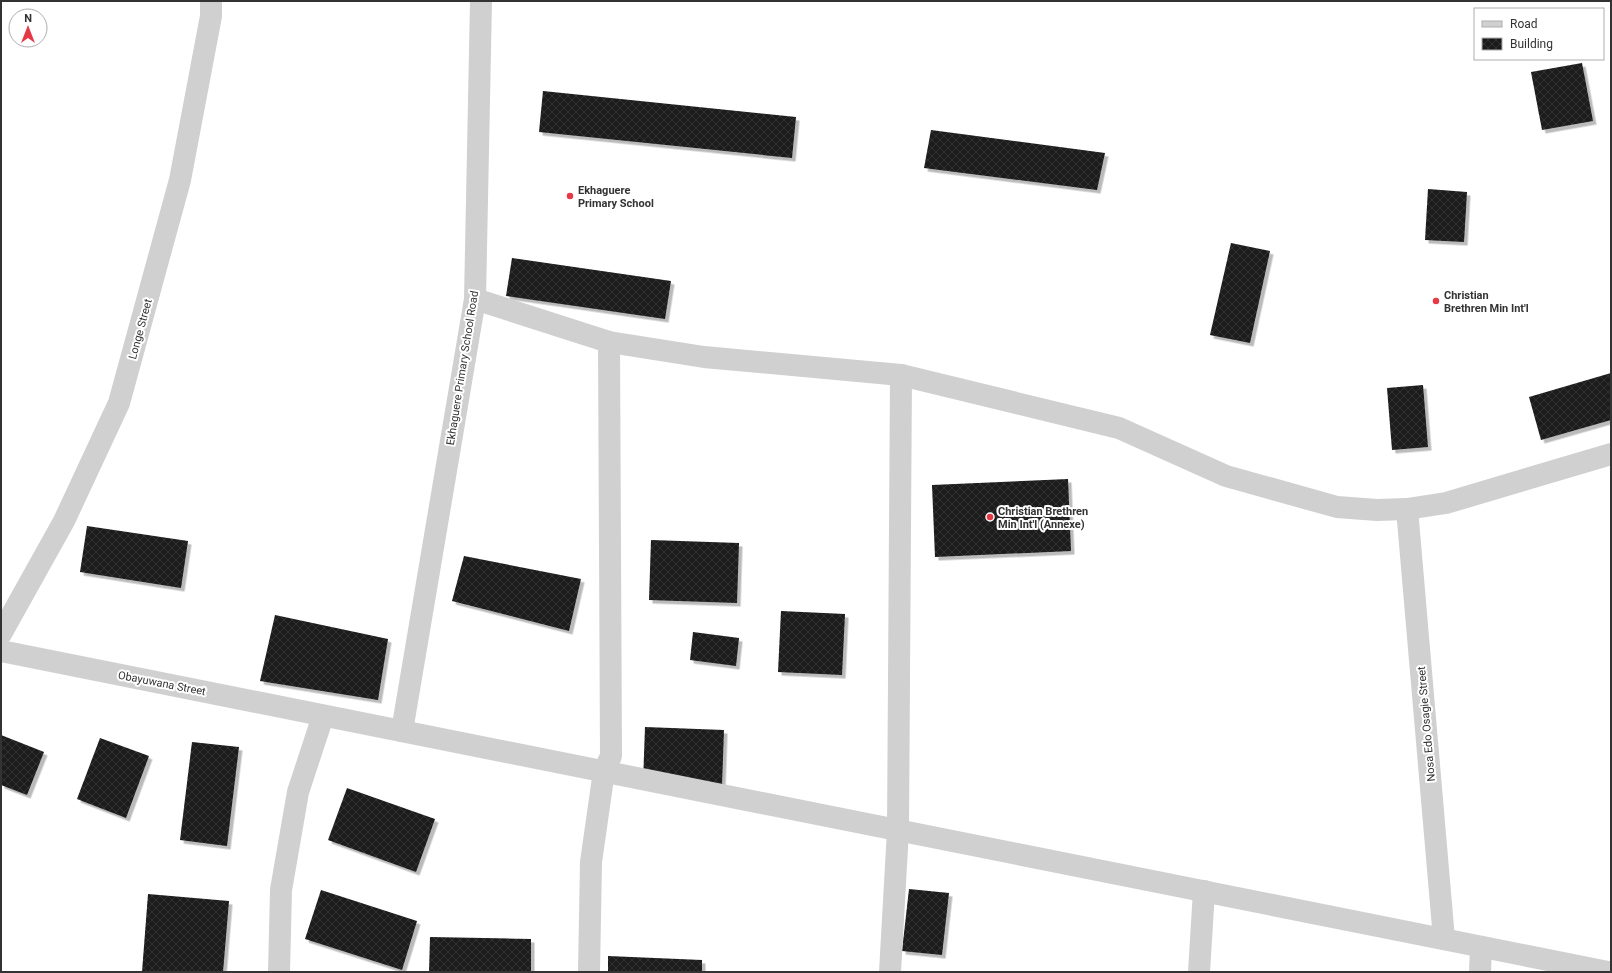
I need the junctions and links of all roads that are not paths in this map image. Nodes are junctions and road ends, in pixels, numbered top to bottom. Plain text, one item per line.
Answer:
1 (211, 1) edge
2 (481, 1) edge
3 (475, 298) junction
4 (609, 342) junction
5 (901, 375) junction
6 (1611, 454) edge
7 (1407, 509) junction
8 (1, 634) edge
9 (1, 651) edge
10 (323, 716) junction
11 (402, 731) junction
12 (604, 771) junction
13 (898, 830) junction
14 (1204, 891) junction
15 (1444, 939) junction
16 (1481, 947) junction
17 (279, 972) edge
18 (589, 972) edge
19 (890, 972) edge
20 (1199, 972) edge
21 (1480, 972) edge
22 (1608, 972) edge

1 - 8 street, Longe Street
2 - 3 street, Ekhaguere Primary School Road
3 - 4 street
3 - 11 street, Ekhaguere Primary School Road
4 - 5 street
4 - 12 street
5 - 7 street
5 - 13 street
6 - 7 street
7 - 15 street, Nosa Edo Osagie Street
9 - 10 street, Obayuwana Street
10 - 11 street, Obayuwana Street
10 - 17 street
11 - 12 street, Obayuwana Street
12 - 13 street, Obayuwana Street
12 - 18 street
13 - 14 street, Obayuwana Street
13 - 19 street
14 - 15 street, Obayuwana Street
14 - 20 street
15 - 16 street, Obayuwana Street
16 - 21 street
16 - 22 street, Obayuwana Street

